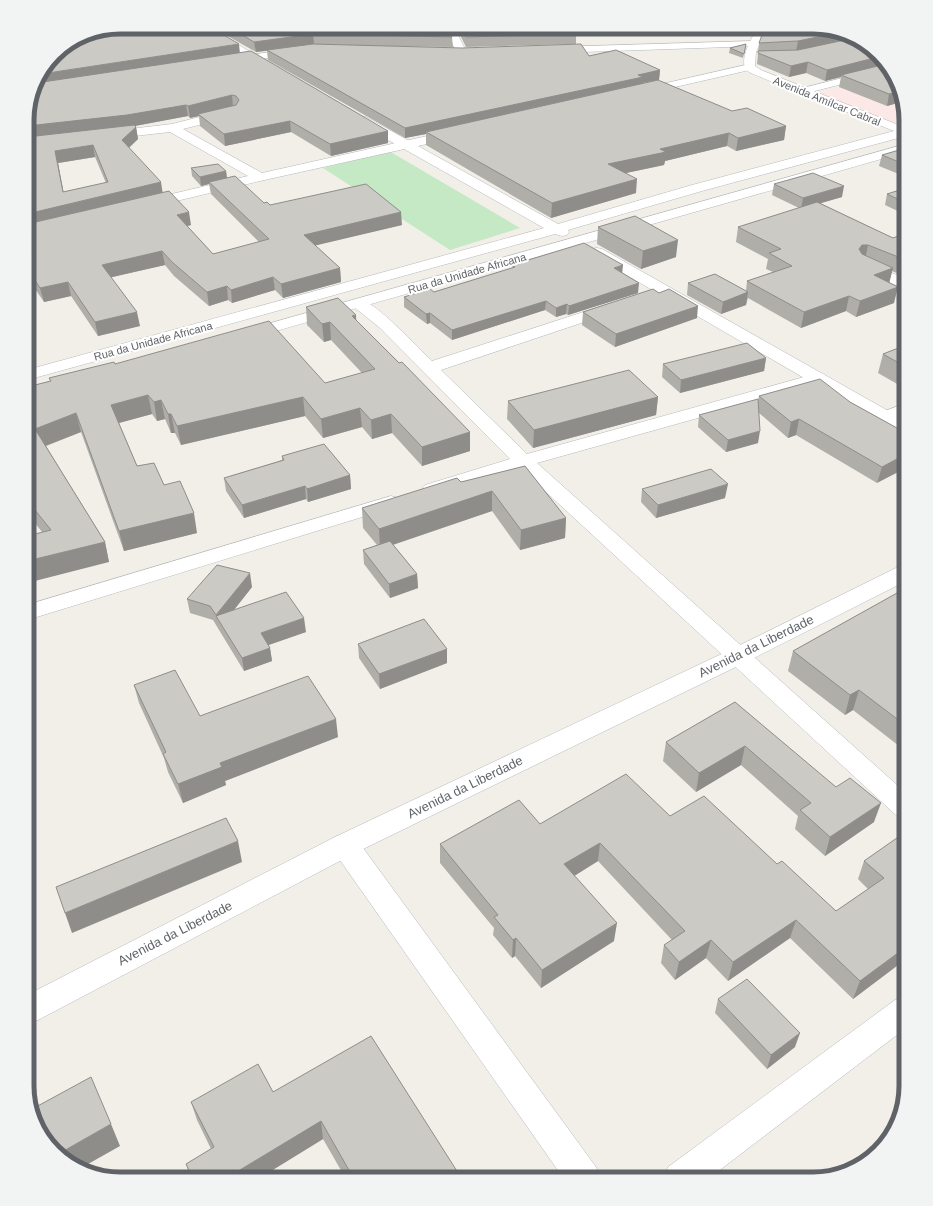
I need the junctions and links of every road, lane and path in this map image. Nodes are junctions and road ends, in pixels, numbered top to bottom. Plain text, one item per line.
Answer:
1 (214, 34) edge
2 (454, 34) edge
3 (759, 34) edge
4 (754, 44) junction
5 (306, 50) edge
6 (541, 51) edge
7 (447, 53) edge
8 (253, 57) junction
9 (752, 61) junction
10 (221, 62) edge
11 (883, 71) edge
12 (279, 72) edge
13 (803, 91) junction
14 (626, 95) edge
15 (233, 112) edge
16 (352, 114) edge
17 (172, 128) junction
18 (899, 129) edge
19 (465, 131) edge
20 (899, 134) edge
21 (96, 136) edge
22 (404, 145) junction
23 (899, 150) edge
24 (260, 177) junction
25 (136, 207) edge
26 (556, 229) junction
27 (578, 241) junction
28 (864, 265) edge
29 (899, 282) edge
30 (664, 291) junction
31 (360, 304) junction
32 (231, 339) edge
33 (429, 368) junction
34 (34, 373) edge
35 (817, 379) junction
36 (899, 411) edge
37 (886, 417) junction
38 (899, 425) edge
39 (523, 461) junction
40 (899, 576) edge
41 (34, 611) edge
42 (738, 656) junction
43 (899, 803) edge
44 (345, 845) junction
45 (34, 1006) edge
46 (899, 1015) edge
47 (579, 1172) edge
48 (689, 1172) edge

1 - 8 street
2 - 7 street
3 - 4 street
4 - 6 street
4 - 9 street
5 - 8 street
8 - 10 street
8 - 12 street
9 - 13 street, Avenida Amílcar Cabral
9 - 14 street
11 - 13 street
13 - 18 street, Avenida Amílcar Cabral
15 - 17 street
16 - 22 street
17 - 21 street
17 - 24 street
19 - 22 street
20 - 26 street, Rua da Unidade Africana
22 - 24 street
22 - 26 street
23 - 27 street, Rua da Unidade Africana
24 - 25 street
26 - 27 street
26 - 34 street, Rua da Unidade Africana
27 - 30 street
27 - 31 street, Rua da Unidade Africana
28 - 29 street
30 - 33 street
30 - 35 street
31 - 32 street, Rua da Unidade Africana
31 - 33 street
33 - 39 street
35 - 37 street
35 - 39 street
36 - 37 street
37 - 38 street
39 - 41 street
39 - 42 street
40 - 42 street, Avenida da Liberdade
42 - 43 street
42 - 44 street, Avenida da Liberdade
44 - 45 street, Avenida da Liberdade
44 - 47 street
46 - 48 street

